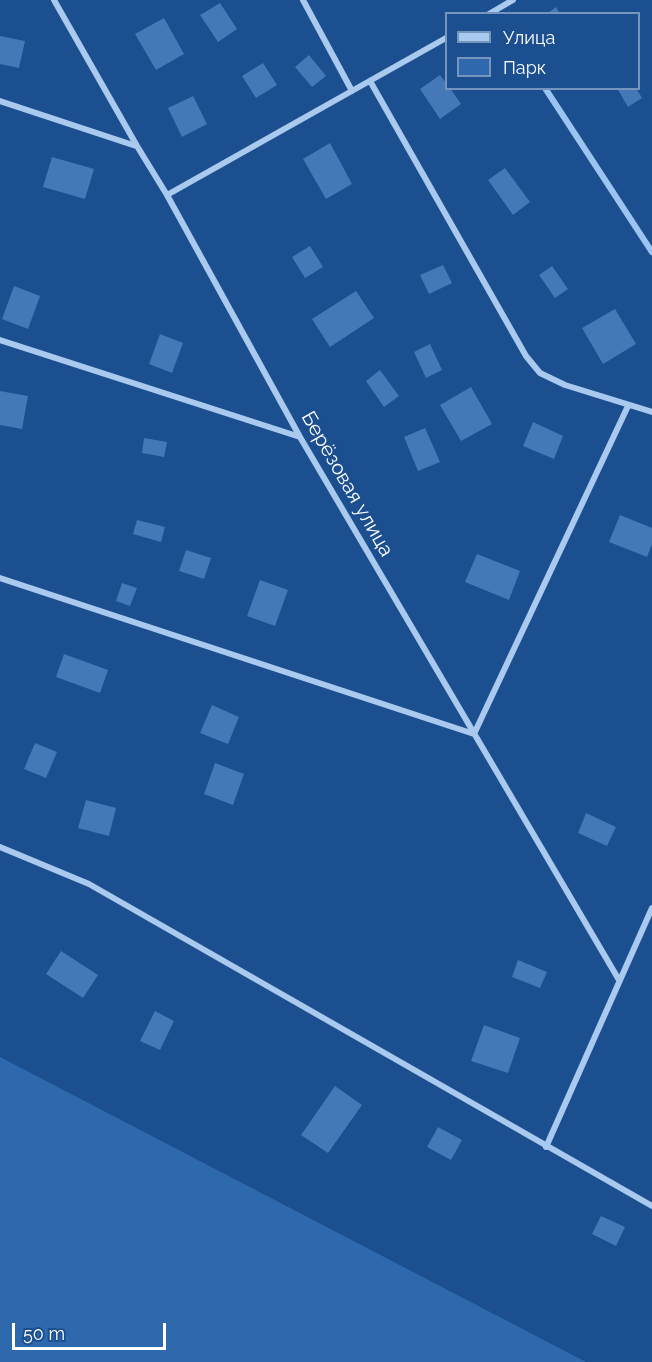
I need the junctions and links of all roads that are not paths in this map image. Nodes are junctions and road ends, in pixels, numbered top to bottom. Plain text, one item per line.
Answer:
1 (54, 0) edge
2 (303, 0) edge
3 (513, 0) edge
4 (492, 12) edge
5 (445, 39) edge
6 (370, 81) junction
7 (352, 91) junction
8 (0, 101) edge
9 (137, 146) junction
10 (167, 195) junction
11 (0, 340) edge
12 (628, 406) junction
13 (652, 412) edge
14 (300, 436) junction
15 (0, 578) edge
16 (474, 734) junction
17 (0, 847) edge
18 (652, 908) edge
19 (620, 980) junction
20 (546, 1146) junction
21 (652, 1206) edge

1 - 9 street, Берёзовая улица
2 - 7 street
3 - 4 street
5 - 6 street
6 - 7 street
6 - 12 street
7 - 10 street
8 - 9 street
9 - 10 street, Берёзовая улица
10 - 14 street, Берёзовая улица
11 - 14 street
12 - 13 street
12 - 16 street
14 - 16 street, Берёзовая улица
15 - 16 street
16 - 19 street, Берёзовая улица
17 - 20 street
18 - 19 street
19 - 20 street
20 - 21 street

